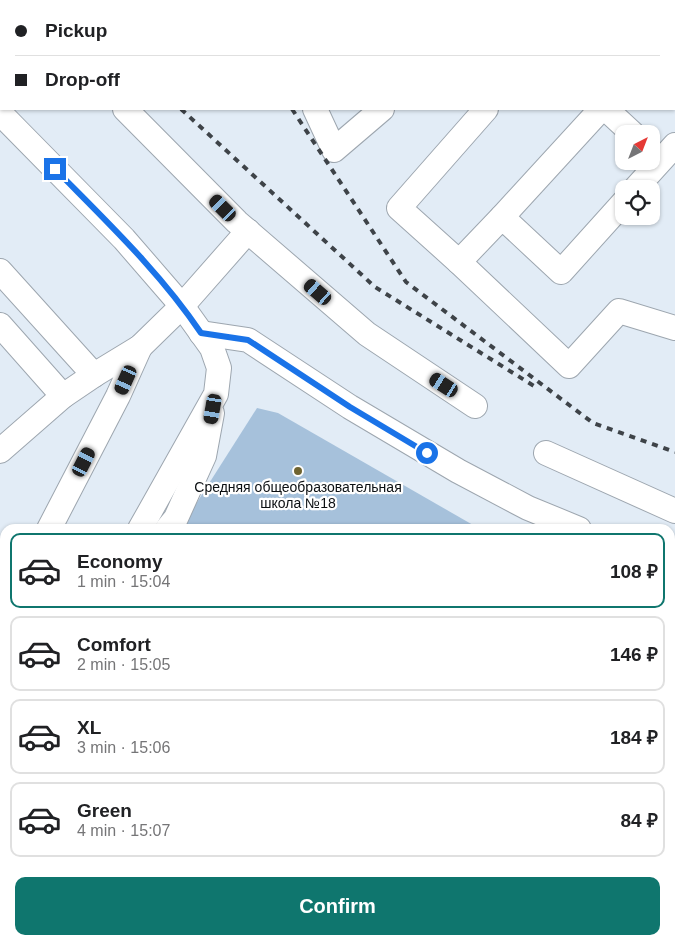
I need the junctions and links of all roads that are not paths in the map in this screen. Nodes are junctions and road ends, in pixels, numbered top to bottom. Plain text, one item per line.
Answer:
1 (125, 110) edge
2 (315, 110) edge
3 (381, 110) edge
4 (485, 110) edge
5 (600, 110) edge
6 (607, 110) edge
7 (0, 113) edge
8 (623, 125) edge
9 (663, 152) edge
10 (643, 180) edge
11 (615, 212) edge
12 (502, 217) junction
13 (248, 231) junction
14 (460, 262) junction
15 (0, 271) edge
16 (182, 306) junction
17 (0, 325) edge
18 (675, 328) edge
19 (201, 333) junction
20 (140, 347) junction
21 (94, 375) junction
22 (216, 394) junction
23 (63, 396) junction
24 (475, 406) dead end
25 (0, 451) edge
26 (546, 453) dead end
27 (675, 511) edge
28 (52, 524) edge
29 (143, 524) edge
30 (172, 524) edge
31 (567, 524) edge

1 - 13 lane
2 - 3 lane
4 - 14 lane
5 - 12 lane
6 - 8 lane
7 - 16 lane
9 - 10 lane
11 - 12 lane
12 - 14 lane
13 - 16 lane
13 - 24 lane
14 - 18 lane
15 - 21 lane
16 - 19 lane
16 - 20 lane
17 - 23 lane
19 - 22 lane
19 - 31 lane
20 - 21 lane
20 - 28 lane
21 - 23 lane
22 - 29 lane
22 - 30 lane
23 - 25 lane
26 - 27 lane

